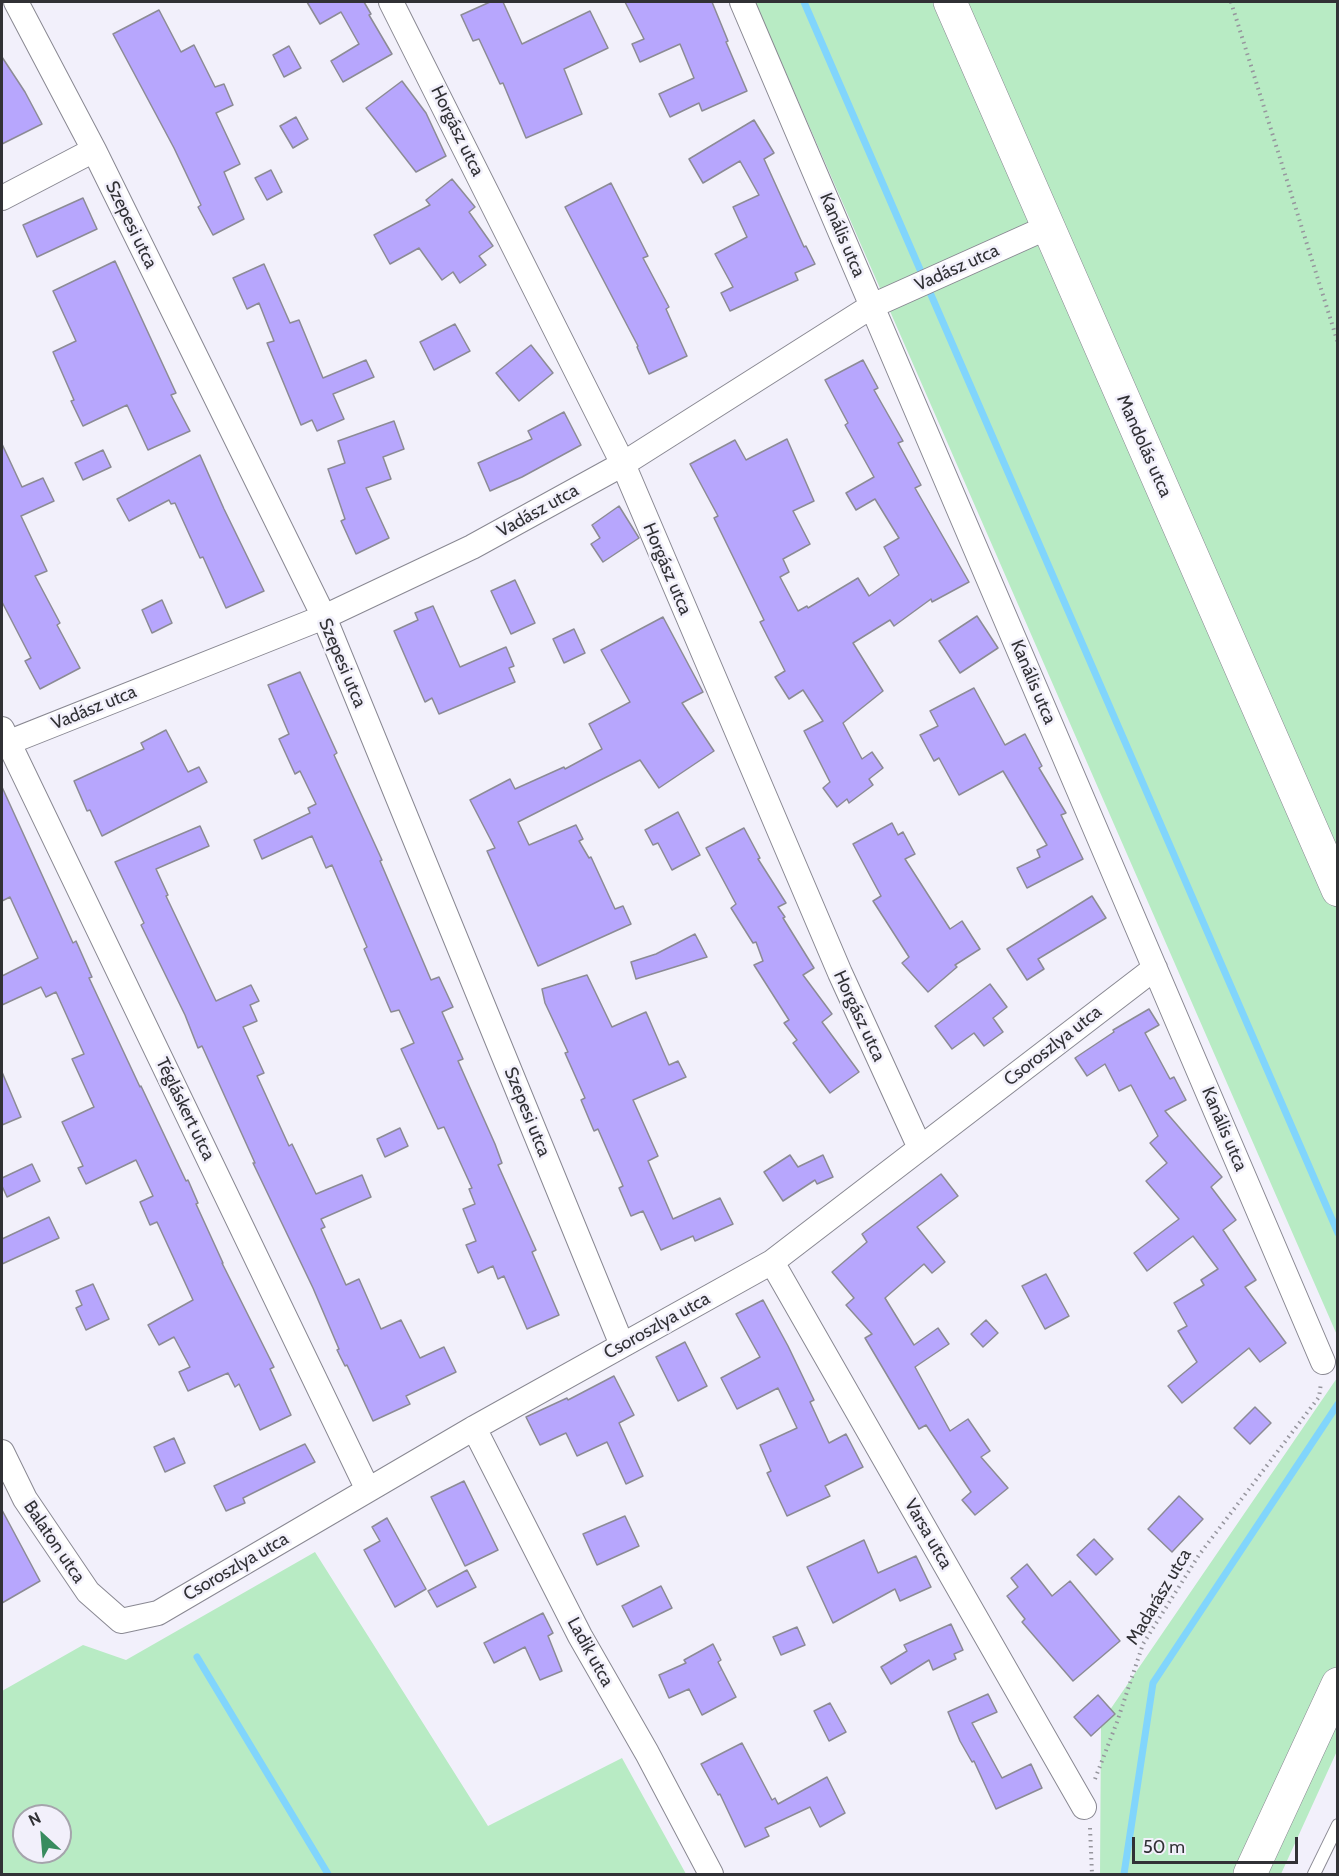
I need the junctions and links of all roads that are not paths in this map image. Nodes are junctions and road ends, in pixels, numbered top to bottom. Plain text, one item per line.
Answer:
1 (16, 2) edge
2 (391, 2) edge
3 (742, 2) edge
4 (950, 2) edge
5 (94, 150) junction
6 (2, 198) edge
7 (1048, 227) junction
8 (872, 306) junction
9 (623, 464) junction
10 (324, 617) junction
11 (4, 739) edge
12 (1338, 890) edge
13 (1155, 968) junction
14 (920, 1148) junction
15 (772, 1262) junction
16 (622, 1345) junction
17 (1323, 1362) road end
18 (474, 1428) junction
19 (2, 1452) edge
20 (368, 1490) junction
21 (121, 1621) joint
22 (1338, 1684) edge
23 (1084, 1807) road end
24 (1338, 1825) edge
25 (711, 1875) edge
26 (1250, 1875) edge
27 (1314, 1875) edge

1 - 5 street, Szepesi utca
2 - 9 street, Horgász utca
3 - 8 street, Kanális utca
4 - 7 street, Mandolás utca
5 - 6 street
5 - 10 street, Szepesi utca
7 - 8 street, Vadász utca
7 - 12 street, Mandolás utca
8 - 9 street, Vadász utca
8 - 13 street, Kanális utca
9 - 10 street, Vadász utca
9 - 14 street, Horgász utca
10 - 11 street, Vadász utca
10 - 16 street, Szepesi utca
11 - 20 street, Tégláskert utca
13 - 14 street, Csoroszlya utca
13 - 17 street, Kanális utca
14 - 15 street, Csoroszlya utca
15 - 16 street, Csoroszlya utca
15 - 23 street, Varsa utca
16 - 18 street, Csoroszlya utca
18 - 20 street, Csoroszlya utca
18 - 25 street, Ladik utca
19 - 21 street, Balaton utca
20 - 21 street, Csoroszlya utca
22 - 26 street
24 - 27 lane

